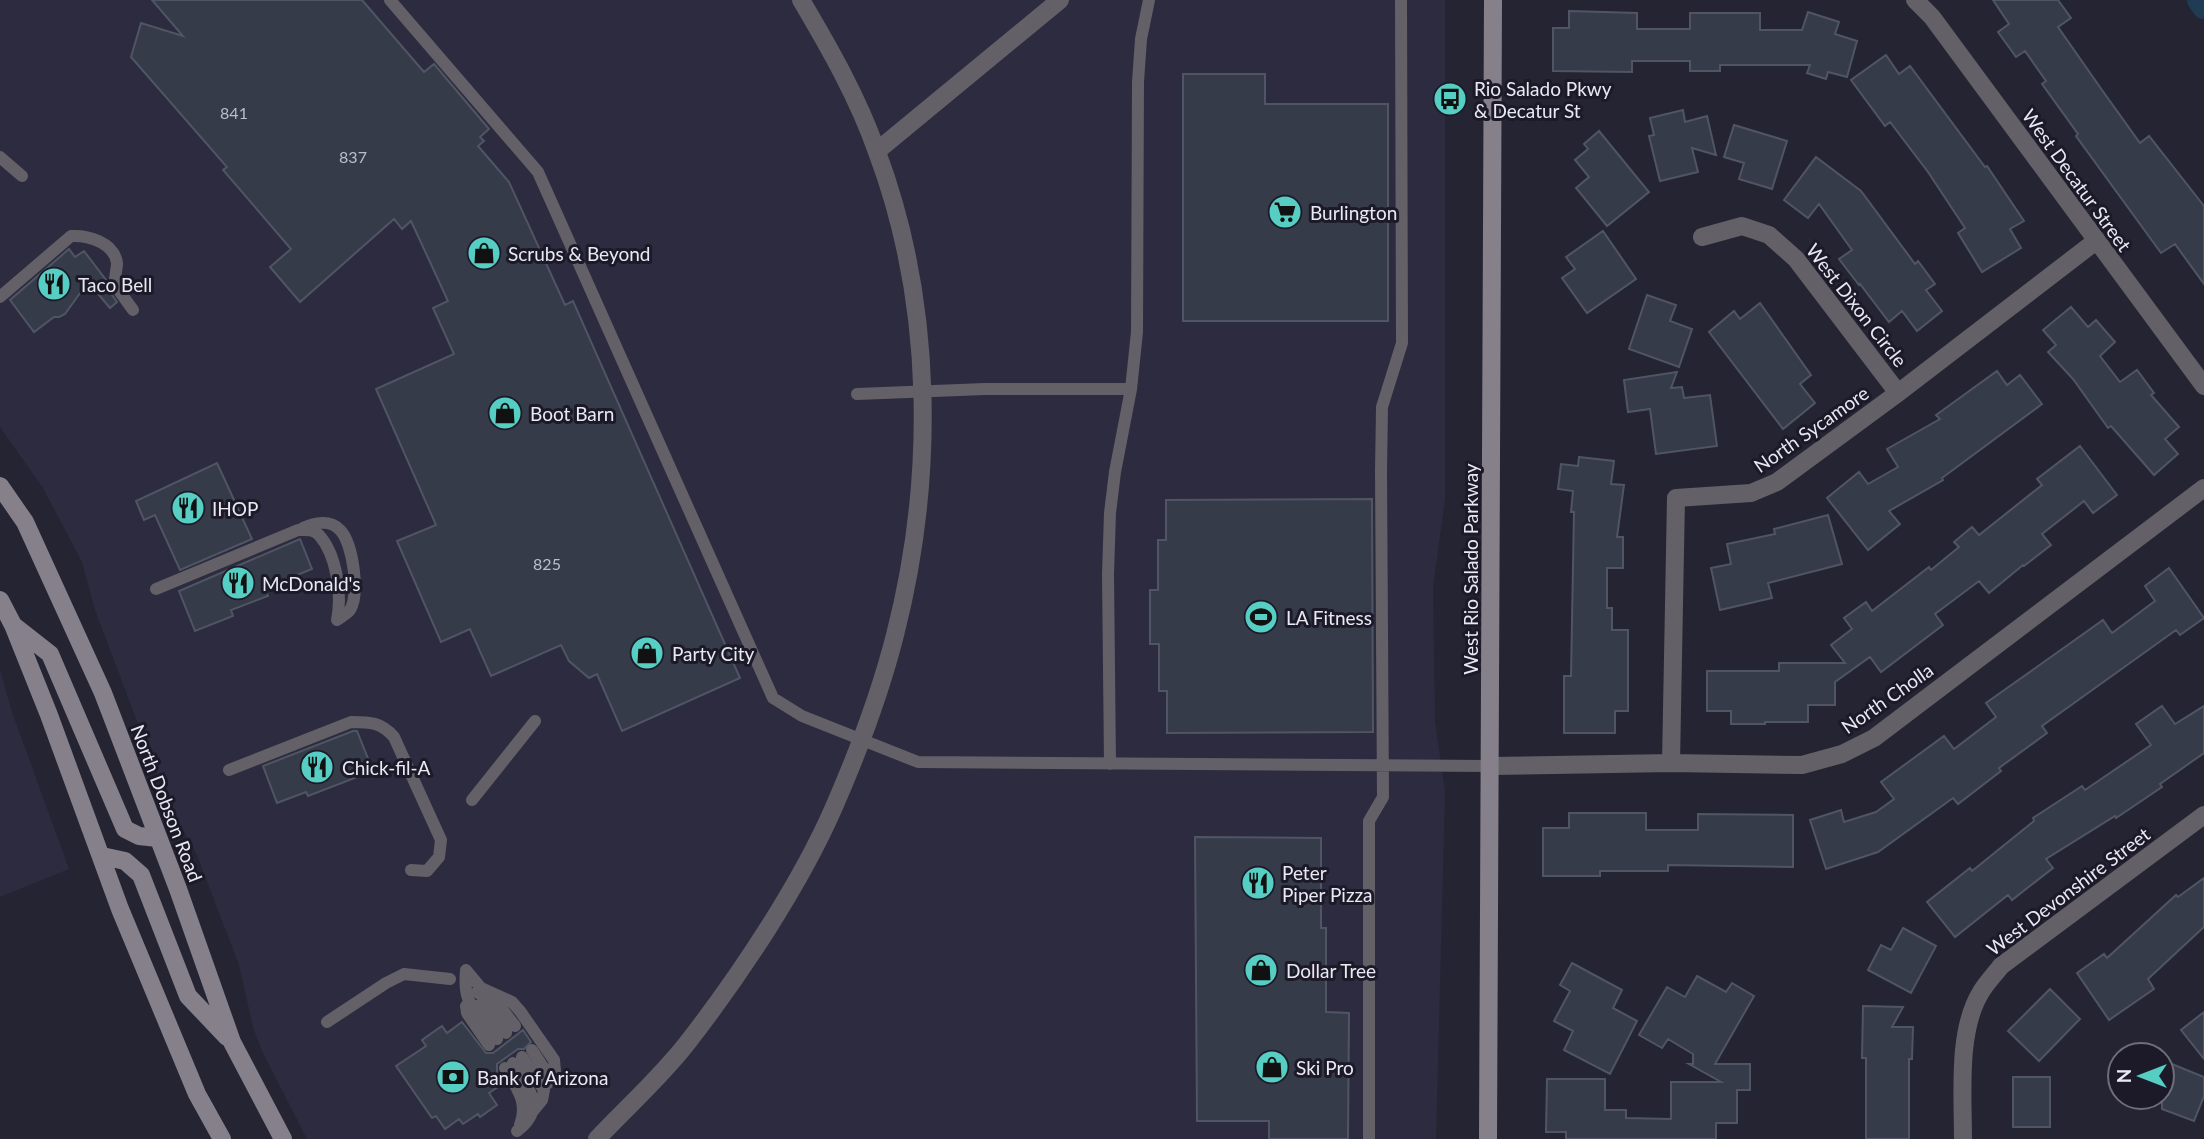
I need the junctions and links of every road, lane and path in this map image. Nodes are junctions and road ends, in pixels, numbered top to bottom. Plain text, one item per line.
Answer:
1 (390, 0) edge
2 (801, 0) edge
3 (1060, 0) edge
4 (1149, 0) edge
5 (1401, 0) edge
6 (1493, 0) edge
7 (1915, 0) edge
8 (877, 151) junction
9 (0, 157) edge
10 (22, 176) dead end
11 (1702, 237) dead end
12 (2096, 241) junction
13 (0, 297) edge
14 (133, 310) dead end
15 (2204, 386) edge
16 (1131, 389) junction
17 (922, 392) junction
18 (1898, 393) junction
19 (857, 394) dead end
20 (0, 486) edge
21 (2204, 488) edge
22 (298, 530) junction
23 (156, 589) dead end
24 (0, 600) edge
25 (13, 625) junction
26 (534, 721) dead end
27 (860, 740) junction
28 (1671, 763) junction
29 (1110, 764) junction
30 (1383, 765) junction
31 (1490, 766) junction
32 (229, 771) dead end
33 (472, 800) dead end
34 (2204, 815) edge
35 (158, 838) junction
36 (102, 856) junction
37 (411, 870) dead end
38 (466, 970) junction
39 (450, 979) dead end
40 (327, 1022) dead end
41 (232, 1042) junction
42 (518, 1059) junction
43 (547, 1084) junction
44 (533, 1111) junction
45 (222, 1139) edge
46 (283, 1139) edge
47 (597, 1139) edge
48 (1369, 1139) edge
49 (1488, 1139) edge
50 (1963, 1139) edge

1 - 27 lane
2 - 8 street
3 - 8 street
4 - 16 lane
5 - 30 lane
6 - 31 main road, West Rio Salado Parkway
7 - 12 street, West Decatur Street
8 - 17 street
9 - 10 lane
11 - 18 street, West Dixon Circle
12 - 15 street, West Decatur Street
12 - 18 street, North Sycamore
13 - 14 lane
16 - 17 lane
16 - 29 lane
17 - 19 lane
17 - 27 street
18 - 28 street, North Sycamore
20 - 35 main road, North Dobson Road
21 - 28 street, North Cholla
22 - 22 lane
22 - 23 lane
24 - 25 main road
25 - 35 main road
25 - 36 main road
26 - 33 lane
27 - 29 lane
27 - 47 street
28 - 31 street, North Cholla
29 - 30 lane
30 - 31 lane
30 - 48 lane
31 - 49 main road, West Rio Salado Parkway
32 - 37 lane
34 - 50 street, West Devonshire Street
35 - 41 main road, North Dobson Road
36 - 41 main road
36 - 45 main road
38 - 38 lane
38 - 43 lane
39 - 40 lane
41 - 46 main road, North Dobson Road
42 - 43 lane
42 - 44 lane
42 - 44 lane
43 - 44 lane

